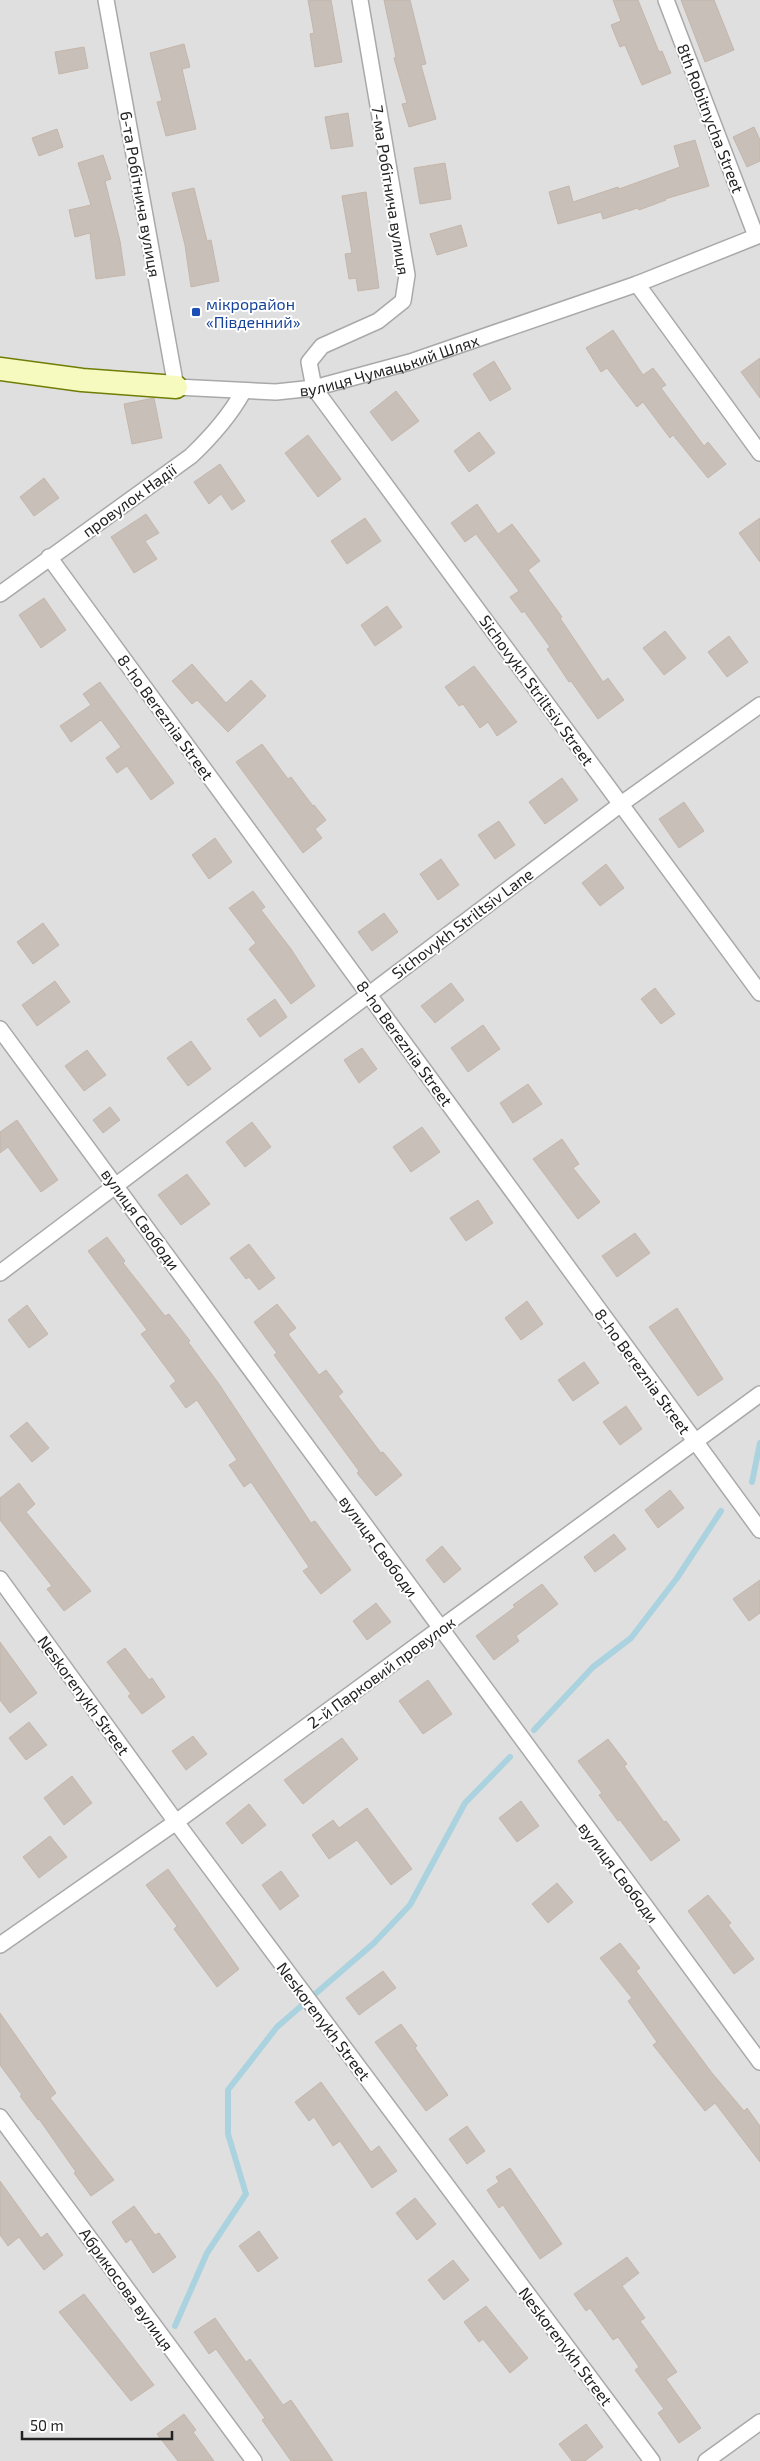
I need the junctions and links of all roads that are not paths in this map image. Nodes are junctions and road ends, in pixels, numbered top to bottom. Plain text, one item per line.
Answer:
1 (106, 0) edge
2 (360, 0) edge
3 (666, 0) edge
4 (758, 235) edge
5 (637, 284) junction
6 (0, 369) edge
7 (176, 387) junction
8 (314, 388) junction
9 (243, 392) junction
10 (760, 453) edge
11 (49, 557) junction
12 (0, 594) edge
13 (760, 705) edge
14 (621, 804) junction
15 (760, 992) edge
16 (368, 994) junction
17 (0, 1029) edge
18 (117, 1186) junction
19 (0, 1273) edge
20 (760, 1394) edge
21 (695, 1442) junction
22 (760, 1530) edge
23 (0, 1578) edge
24 (440, 1629) junction
25 (176, 1822) junction
26 (0, 1945) edge
27 (760, 2062) edge
28 (0, 2117) edge
29 (760, 2422) edge
30 (254, 2461) edge
31 (652, 2461) edge
32 (706, 2461) edge

1 - 7 street, 6-та Робітнича вулиця
2 - 8 street, 7-ма Робітнича вулиця
3 - 4 street, 8th Robitnycha Street
4 - 5 street, вулиця Чумацький Шлях
5 - 8 street, вулиця Чумацький Шлях
5 - 10 street
6 - 7 street, вулиця Чумацький Шлях
7 - 9 street, вулиця Чумацький Шлях
8 - 9 street, вулиця Чумацький Шлях
8 - 14 street, Sichovykh Striltsiv Street
9 - 11 street, провулок Надії
11 - 12 street, провулок Надії
11 - 16 street, 8-ho Bereznia Street
13 - 14 street, Sichovykh Striltsiv Lane
14 - 15 street, Sichovykh Striltsiv Street
14 - 16 street, Sichovykh Striltsiv Lane
16 - 18 street, Sichovykh Striltsiv Lane
16 - 21 street, 8-ho Bereznia Street
17 - 18 street, вулиця Свободи
18 - 19 street, Sichovykh Striltsiv Lane
18 - 24 street, вулиця Свободи
20 - 21 street, 2-й Парковий провулок
21 - 22 street, 8-ho Bereznia Street
21 - 24 street, 2-й Парковий провулок
23 - 25 street, Neskorenykh Street
24 - 25 street, 2-й Парковий провулок
24 - 27 street, вулиця Свободи
25 - 26 street, 2-й Парковий провулок
25 - 31 street, Neskorenykh Street
28 - 30 street, Абрикосова вулиця
29 - 32 street

